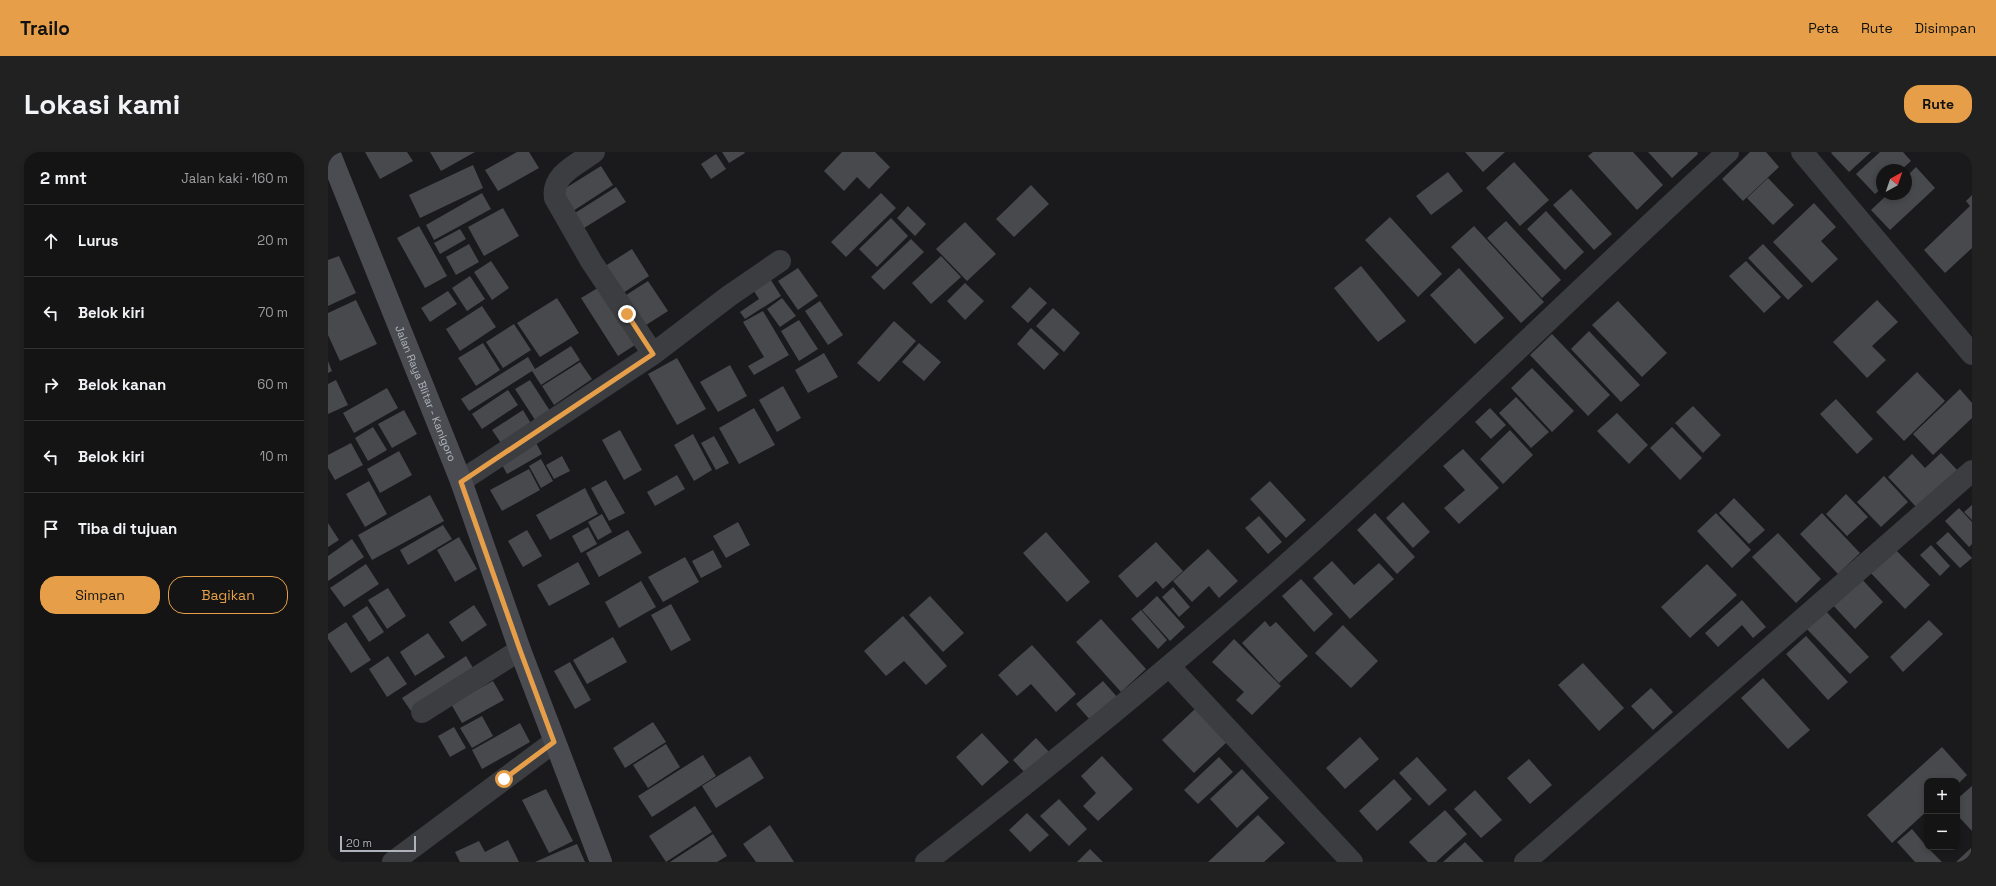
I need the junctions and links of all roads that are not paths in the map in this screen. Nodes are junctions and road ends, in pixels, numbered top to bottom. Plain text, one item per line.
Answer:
1 (329, 152) edge
2 (594, 152) edge
3 (1728, 152) edge
4 (1802, 152) edge
5 (780, 260) dead end
6 (653, 354) junction
7 (1972, 354) edge
8 (1972, 471) edge
9 (461, 482) junction
10 (520, 650) junction
11 (1168, 666) junction
12 (422, 712) dead end
13 (557, 750) junction
14 (1342, 859) edge
15 (393, 862) edge
16 (601, 862) edge
17 (926, 862) edge
18 (1525, 862) edge

1 - 9 main road, Jalan Raya Blitar - Kanigoro
2 - 6 street
3 - 11 street
4 - 7 street
5 - 6 street
6 - 9 street
8 - 18 street
9 - 10 main road, Jalan Raya Blitar - Kanigoro
10 - 12 street
10 - 13 main road, Jalan Raya Blitar - Kanigoro
11 - 14 street
11 - 17 street
13 - 15 street
13 - 16 main road, Jalan Raya Blitar - Kanigoro

